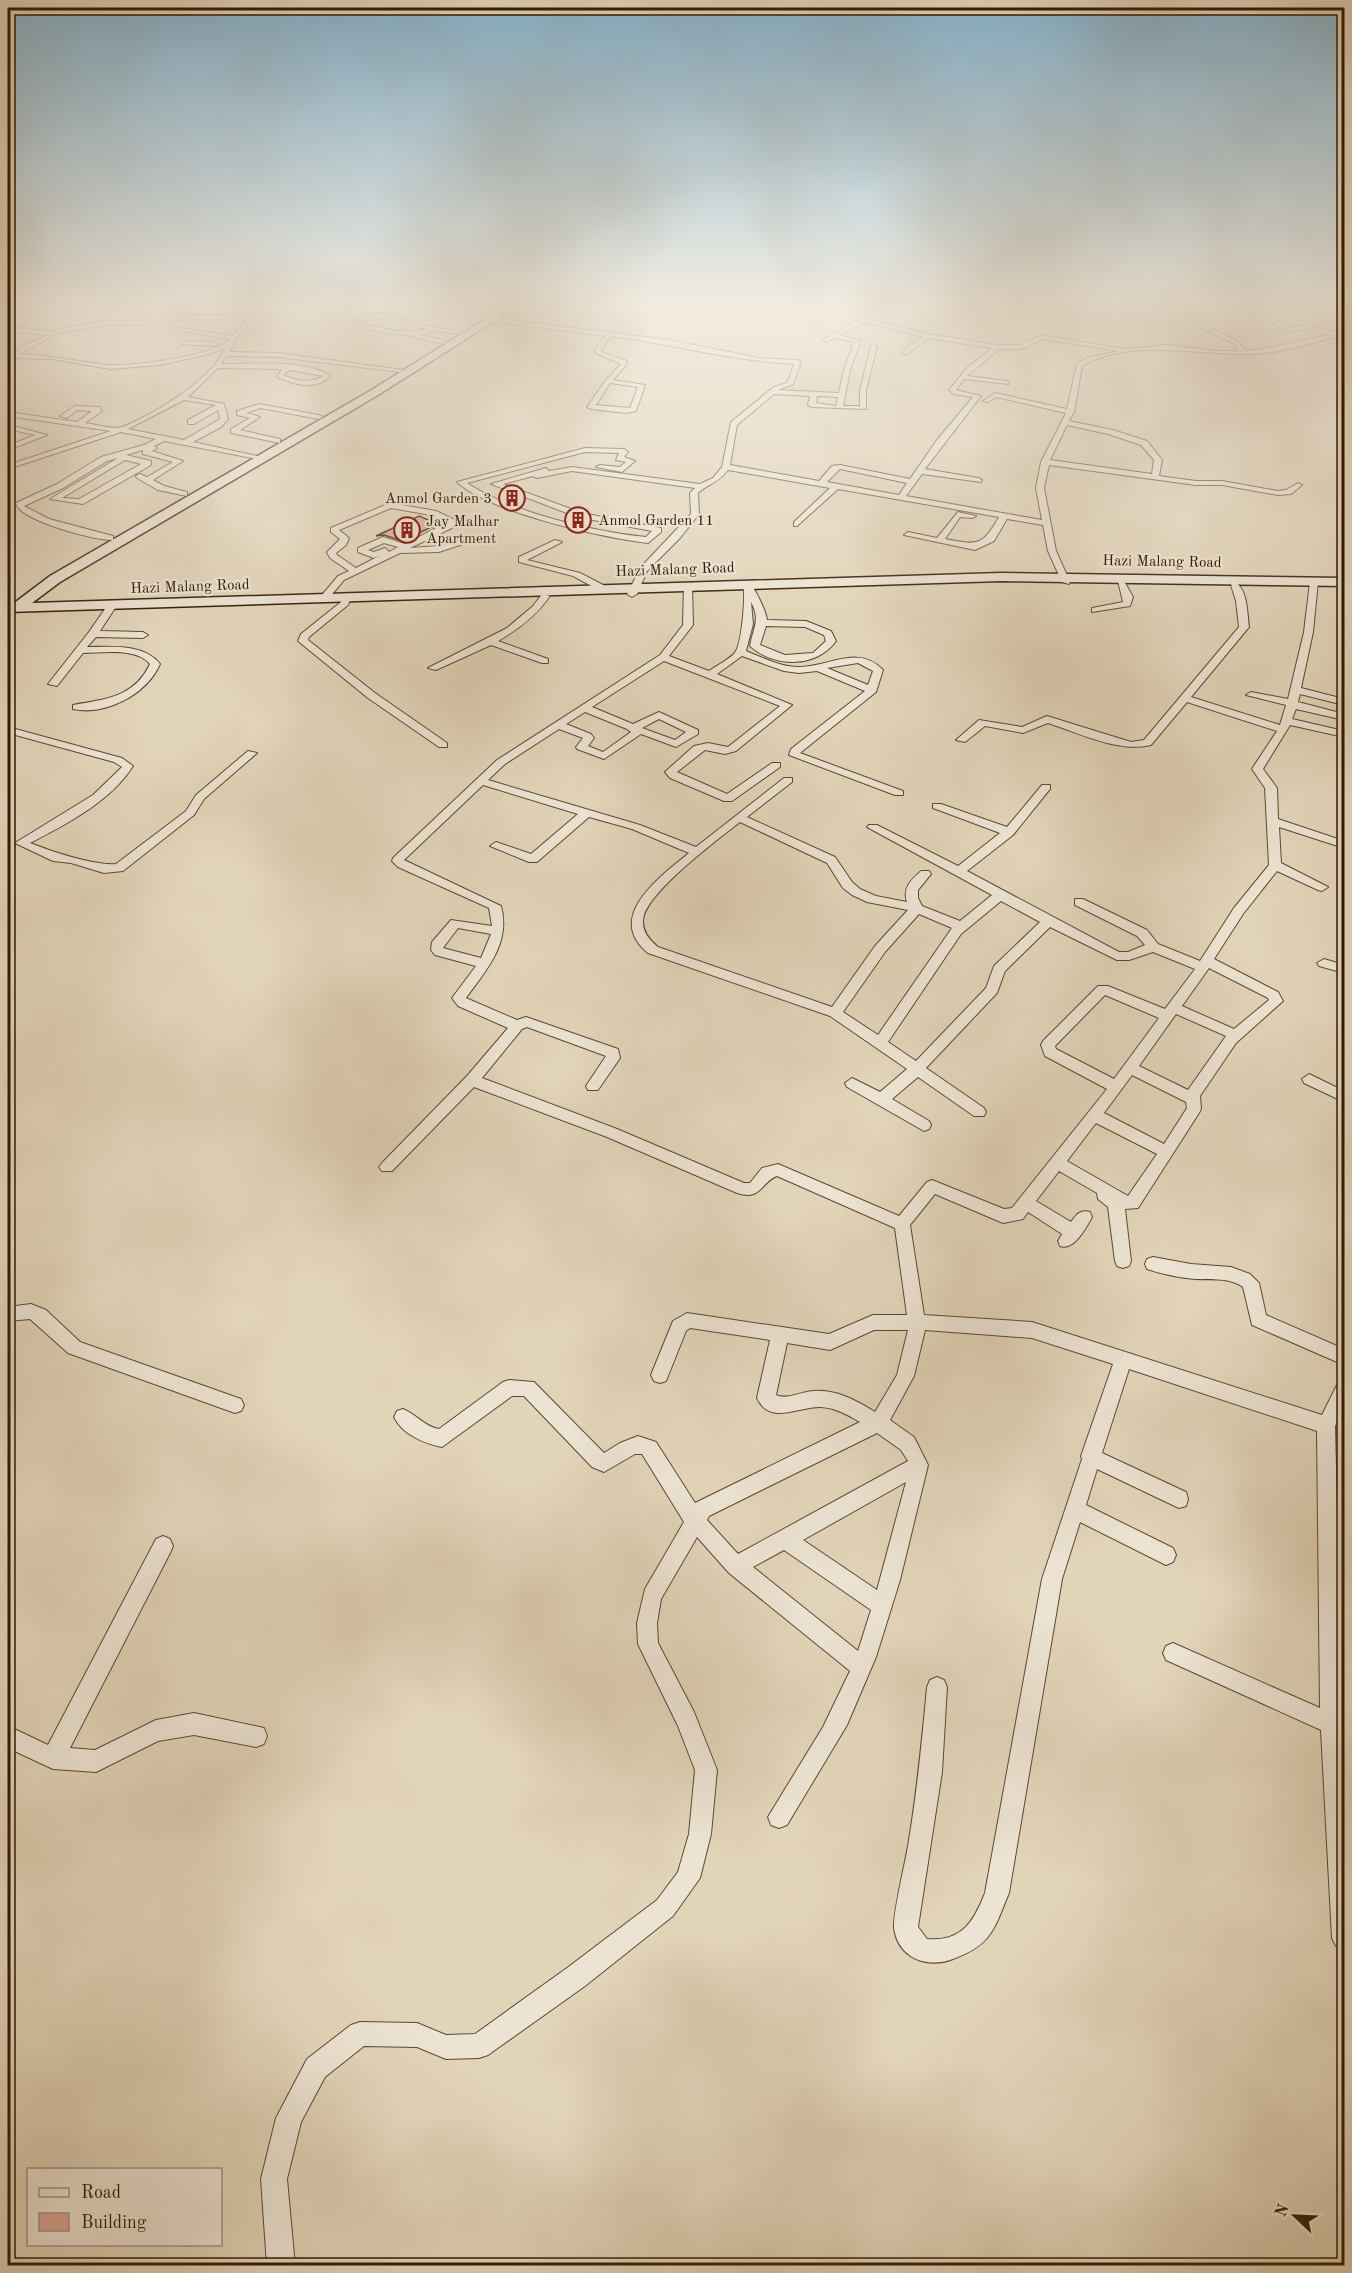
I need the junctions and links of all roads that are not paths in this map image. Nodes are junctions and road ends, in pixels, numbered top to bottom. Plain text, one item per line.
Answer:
1 (75, 408) edge
2 (77, 408) edge
3 (163, 408) edge
4 (216, 408) edge
5 (222, 408) edge
6 (251, 408) edge
7 (268, 408) edge
8 (334, 408) edge
9 (338, 408) edge
10 (600, 408) edge
11 (633, 408) edge
12 (754, 408) edge
13 (969, 408) edge
14 (1053, 408) edge
15 (1071, 408) edge
16 (1070, 412) junction
17 (8, 414) edge
18 (64, 416) dead end
19 (36, 417) junction
20 (320, 417) junction
21 (191, 422) dead end
22 (1066, 423) junction
23 (16, 428) junction
24 (79, 429) junction
25 (121, 430) junction
26 (162, 441) junction
27 (278, 441) junction
28 (187, 442) junction
29 (8, 446) edge
30 (71, 447) junction
31 (256, 457) junction
32 (536, 461) junction
33 (1046, 462) junction
34 (592, 464) junction
35 (934, 464) dead end
36 (9, 466) edge
37 (726, 467) junction
38 (572, 469) junction
39 (546, 470) dead end
40 (923, 471) junction
41 (133, 472) junction
42 (536, 474) junction
43 (1155, 477) junction
44 (147, 480) junction
45 (978, 480) dead end
46 (913, 482) junction
47 (509, 484) junction
48 (821, 484) junction
49 (1298, 484) dead end
50 (701, 486) junction
51 (836, 486) junction
52 (472, 490) junction
53 (184, 494) junction
54 (901, 498) junction
55 (1003, 518) junction
56 (1045, 523) junction
57 (639, 524) junction
58 (797, 524) dead end
59 (682, 529) junction
60 (909, 534) dead end
61 (110, 538) junction
62 (939, 541) junction
63 (558, 542) dead end
64 (462, 543) dead end
65 (400, 548) junction
66 (355, 571) junction
67 (1064, 579) junction
68 (1344, 582) edge
69 (1121, 583) junction
70 (1315, 584) junction
71 (1235, 585) junction
72 (602, 588) junction
73 (752, 588) junction
74 (1344, 588) edge
75 (687, 590) junction
76 (632, 591) junction
77 (326, 597) junction
78 (545, 597) junction
79 (345, 600) junction
80 (765, 606) dead end
81 (110, 607) junction
82 (10, 609) edge
83 (1095, 610) dead end
84 (762, 623) junction
85 (93, 634) junction
86 (143, 635) dead end
87 (491, 642) junction
88 (80, 650) junction
89 (738, 655) junction
90 (663, 657) junction
91 (545, 661) dead end
92 (433, 668) dead end
93 (819, 668) junction
94 (711, 674) junction
95 (792, 680) dead end
96 (53, 684) dead end
97 (872, 690) junction
98 (1295, 690) junction
99 (1251, 695) dead end
100 (1185, 698) junction
101 (1344, 702) edge
102 (1292, 704) junction
103 (76, 707) dead end
104 (585, 708) junction
105 (1344, 717) edge
106 (558, 725) junction
107 (1285, 725) junction
108 (8, 730) edge
109 (1344, 734) edge
110 (961, 740) dead end
111 (443, 745) dead end
112 (252, 753) dead end
113 (776, 765) dead end
114 (788, 780) dead end
115 (480, 781) junction
116 (1046, 787) dead end
117 (898, 793) dead end
118 (937, 806) dead end
119 (585, 814) junction
120 (740, 818) junction
121 (1275, 822) junction
122 (873, 827) dead end
123 (1009, 832) junction
124 (21, 843) junction
125 (1344, 845) edge
126 (496, 846) dead end
127 (8, 850) edge
128 (698, 852) junction
129 (1275, 865) junction
130 (958, 872) junction
131 (925, 874) dead end
132 (1322, 887) dead end
133 (999, 896) junction
134 (1079, 902) dead end
135 (917, 908) junction
136 (1047, 922) junction
137 (961, 927) junction
138 (498, 931) junction
139 (1154, 947) junction
140 (483, 963) junction
141 (1324, 963) dead end
142 (1205, 964) junction
143 (1344, 969) edge
144 (1171, 1012) junction
145 (835, 1013) junction
146 (517, 1026) junction
147 (1236, 1035) junction
148 (880, 1042) junction
149 (1130, 1068) junction
150 (917, 1069) junction
151 (1309, 1079) dead end
152 (472, 1080) junction
153 (852, 1083) dead end
154 (593, 1086) dead end
155 (1116, 1087) junction
156 (1344, 1097) edge
157 (1193, 1099) junction
158 (881, 1100) junction
159 (979, 1112) dead end
160 (1094, 1115) junction
161 (924, 1125) dead end
162 (1167, 1152) junction
163 (1055, 1165) junction
164 (387, 1167) dead end
165 (1026, 1203) junction
166 (1084, 1216) dead end
167 (902, 1224) junction
168 (1123, 1261) dead end
169 (1153, 1264) dead end
170 (8, 1314) edge
171 (916, 1322) junction
172 (780, 1336) junction
173 (1344, 1357) edge
174 (1123, 1361) junction
175 (660, 1375) dead end
176 (1344, 1389) edge
177 (235, 1405) dead end
178 (403, 1417) dead end
179 (878, 1423) junction
180 (1326, 1425) junction
181 (1090, 1456) junction
182 (919, 1465) junction
183 (1179, 1499) dead end
184 (1074, 1509) junction
185 (694, 1520) junction
186 (786, 1539) junction
187 (163, 1546) dead end
188 (1166, 1555) dead end
189 (736, 1566) junction
190 (881, 1605) junction
191 (1173, 1653) dead end
192 (861, 1667) junction
193 (937, 1687) dead end
194 (1337, 1726) edge
195 (256, 1736) dead end
196 (8, 1737) edge
197 (53, 1758) junction
198 (779, 1817) dead end
199 (1344, 1938) edge
200 (281, 2265) edge

1 - 18 street
2 - 24 street
3 - 25 street
4 - 21 street
5 - 28 street
6 - 27 street
7 - 20 street
8 - 20 main road
9 - 31 main road
10 - 11 street
12 - 37 street
13 - 40 street
14 - 16 street
15 - 16 street
16 - 22 street
17 - 19 street
19 - 23 street
19 - 24 street
20 - 27 main road
22 - 33 street
22 - 43 street
23 - 29 street
23 - 29 street
24 - 25 street
24 - 30 street
25 - 26 street
25 - 30 street
26 - 28 street
26 - 44 street
26 - 61 street
27 - 31 main road
28 - 31 street
30 - 36 street
31 - 53 main road
31 - 82 main road
32 - 34 street
32 - 34 street
32 - 52 street
33 - 43 street
33 - 56 street
34 - 38 street
34 - 38 street
34 - 50 street
35 - 40 street
37 - 48 street
37 - 50 street
38 - 42 street
39 - 42 street
40 - 45 street
40 - 46 street
41 - 41 street
41 - 44 street
42 - 47 street
43 - 49 street
44 - 53 street
46 - 48 street
46 - 54 street
47 - 52 street
47 - 57 street
48 - 51 street
50 - 59 street
51 - 54 street
51 - 58 street
52 - 57 street
53 - 61 main road
54 - 55 street
55 - 56 street
55 - 62 street
55 - 62 street
56 - 67 street
57 - 59 street
59 - 76 street
60 - 62 street
61 - 82 main road
63 - 72 street
64 - 65 street
65 - 66 street
65 - 66 street
66 - 77 street
67 - 69 main road, Hazi Malang Road
67 - 70 main road, Hazi Malang Road
67 - 73 main road, Hazi Malang Road
68 - 70 main road, Hazi Malang Road
69 - 71 main road, Hazi Malang Road
69 - 83 street
70 - 71 main road, Hazi Malang Road
70 - 74 main road, Hazi Malang Road
70 - 98 street
71 - 100 street
72 - 76 main road, Hazi Malang Road
72 - 79 main road, Hazi Malang Road
73 - 75 main road, Hazi Malang Road
73 - 80 street
73 - 84 street
73 - 89 street
75 - 76 main road, Hazi Malang Road
75 - 90 street
76 - 78 main road, Hazi Malang Road
77 - 79 main road, Hazi Malang Road
77 - 81 main road, Hazi Malang Road
78 - 79 main road, Hazi Malang Road
78 - 87 street
79 - 81 main road, Hazi Malang Road
79 - 111 street
81 - 82 main road, Hazi Malang Road
81 - 85 street
84 - 84 street
85 - 86 street
85 - 88 street
87 - 91 street
87 - 92 street
88 - 96 street
88 - 103 street
89 - 93 street
89 - 94 street
89 - 95 street
90 - 94 street
90 - 104 street
93 - 97 street
93 - 97 street
94 - 113 street
97 - 117 street
98 - 101 street
98 - 102 street
99 - 102 street
100 - 107 street
100 - 110 street
102 - 105 street
102 - 107 street
104 - 106 street
104 - 106 street
106 - 115 street
107 - 109 street
107 - 121 street
108 - 124 street
112 - 124 street
114 - 120 street
115 - 119 street
115 - 138 street
116 - 123 street
118 - 123 street
119 - 126 street
119 - 128 street
120 - 128 street
120 - 135 street
121 - 125 street
121 - 129 street
122 - 130 street
123 - 130 street
124 - 127 street
128 - 145 street
129 - 132 street
129 - 142 street
130 - 133 street
131 - 135 street
133 - 136 street
133 - 137 street
134 - 139 street
135 - 137 street
135 - 145 street
136 - 139 street
136 - 150 street
137 - 148 street
138 - 140 street
138 - 140 street
139 - 142 street
140 - 146 street
141 - 143 street
142 - 144 street
142 - 147 street
144 - 147 street
144 - 149 street
144 - 155 street
145 - 148 street
146 - 152 street
146 - 154 street
147 - 157 street
148 - 150 street
149 - 155 street
149 - 157 street
150 - 158 street
150 - 159 street
151 - 156 street
152 - 164 street
152 - 167 street
153 - 158 street
155 - 160 street
157 - 162 street
158 - 161 street
160 - 162 street
160 - 163 street
162 - 163 street
163 - 165 street
163 - 168 street
165 - 166 street
165 - 167 street
167 - 171 street
169 - 173 street
170 - 177 street
171 - 172 street
171 - 174 street
171 - 179 street
172 - 175 street
172 - 179 street
174 - 180 street
174 - 181 street
176 - 180 street
178 - 185 street
179 - 182 street
179 - 185 street
180 - 194 street
181 - 183 street
181 - 184 street
182 - 186 street
182 - 190 street
184 - 188 street
184 - 193 street
185 - 189 street
185 - 200 street
186 - 189 street
186 - 190 street
187 - 197 street
189 - 192 street
190 - 192 street
191 - 194 street
192 - 198 street
194 - 199 street
195 - 197 street
196 - 197 street

